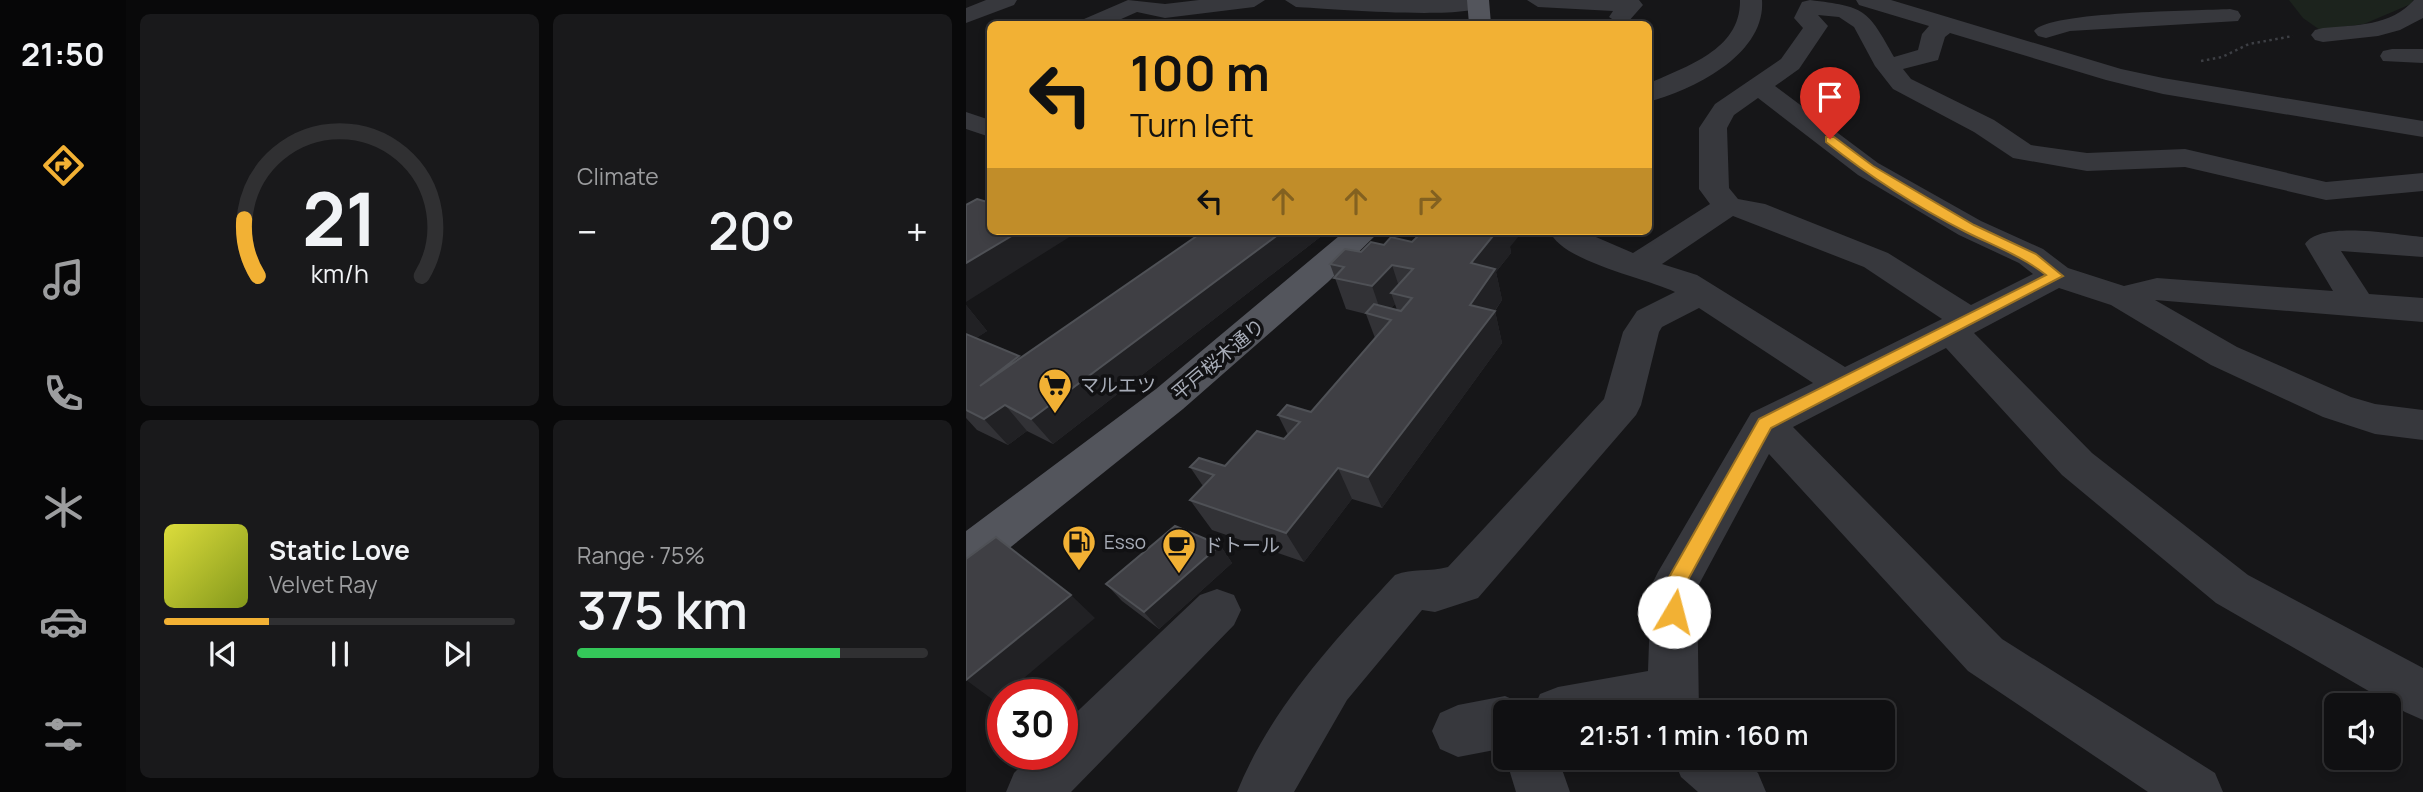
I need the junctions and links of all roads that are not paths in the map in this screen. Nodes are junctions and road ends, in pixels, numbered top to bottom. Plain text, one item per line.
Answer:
1 (1006, 0) edge
2 (1254, 0) edge
3 (1296, 0) edge
4 (1538, 0) edge
5 (1751, 0) edge
6 (1876, 1) edge
7 (2423, 4) edge
8 (1479, 9) edge
9 (1215, 15) edge
10 (966, 16) edge
11 (2230, 16) dead end
12 (1620, 17) dead end
13 (1099, 21) edge
14 (1948, 23) junction
15 (2046, 31) dead end
16 (2323, 35) dead end
17 (2423, 56) edge
18 (2392, 57) dead end
19 (1887, 66) junction
20 (1760, 87) junction
21 (1652, 92) edge
22 (966, 120) edge
23 (987, 128) edge
24 (2423, 129) edge
25 (2423, 182) edge
26 (1728, 206) junction
27 (1359, 235) edge
28 (1567, 235) edge
29 (2423, 247) edge
30 (1636, 266) junction
31 (2056, 276) junction
32 (1701, 293) junction
33 (2123, 297) junction
34 (2358, 305) junction
35 (2423, 310) edge
36 (1959, 325) junction
37 (1844, 384) junction
38 (1765, 424) junction
39 (2423, 425) edge
40 (966, 556) edge
41 (1217, 610) dead end
42 (2423, 695) edge
43 (1673, 700) edge
44 (1535, 770) edge
45 (1714, 770) edge
46 (1047, 788) edge
47 (1264, 792) edge
48 (1543, 792) edge
49 (1739, 792) edge
50 (2196, 792) edge

1 - 10 street
2 - 9 street
3 - 8 street
4 - 12 street
5 - 21 street
6 - 14 street
7 - 16 street
9 - 13 street
11 - 15 street
14 - 19 street
14 - 24 street
17 - 18 street
19 - 20 street
19 - 25 street
20 - 26 street
20 - 31 street
22 - 23 street
26 - 30 street
26 - 36 street
27 - 40 main road, 平戸桜木通り
28 - 30 street
29 - 34 street
30 - 32 street
31 - 33 street
31 - 36 street
32 - 37 street
32 - 47 street
33 - 34 street
33 - 39 street
34 - 35 street
36 - 37 street
36 - 42 street
37 - 38 street
38 - 43 street
38 - 50 street
41 - 46 street
44 - 48 street
45 - 49 street

